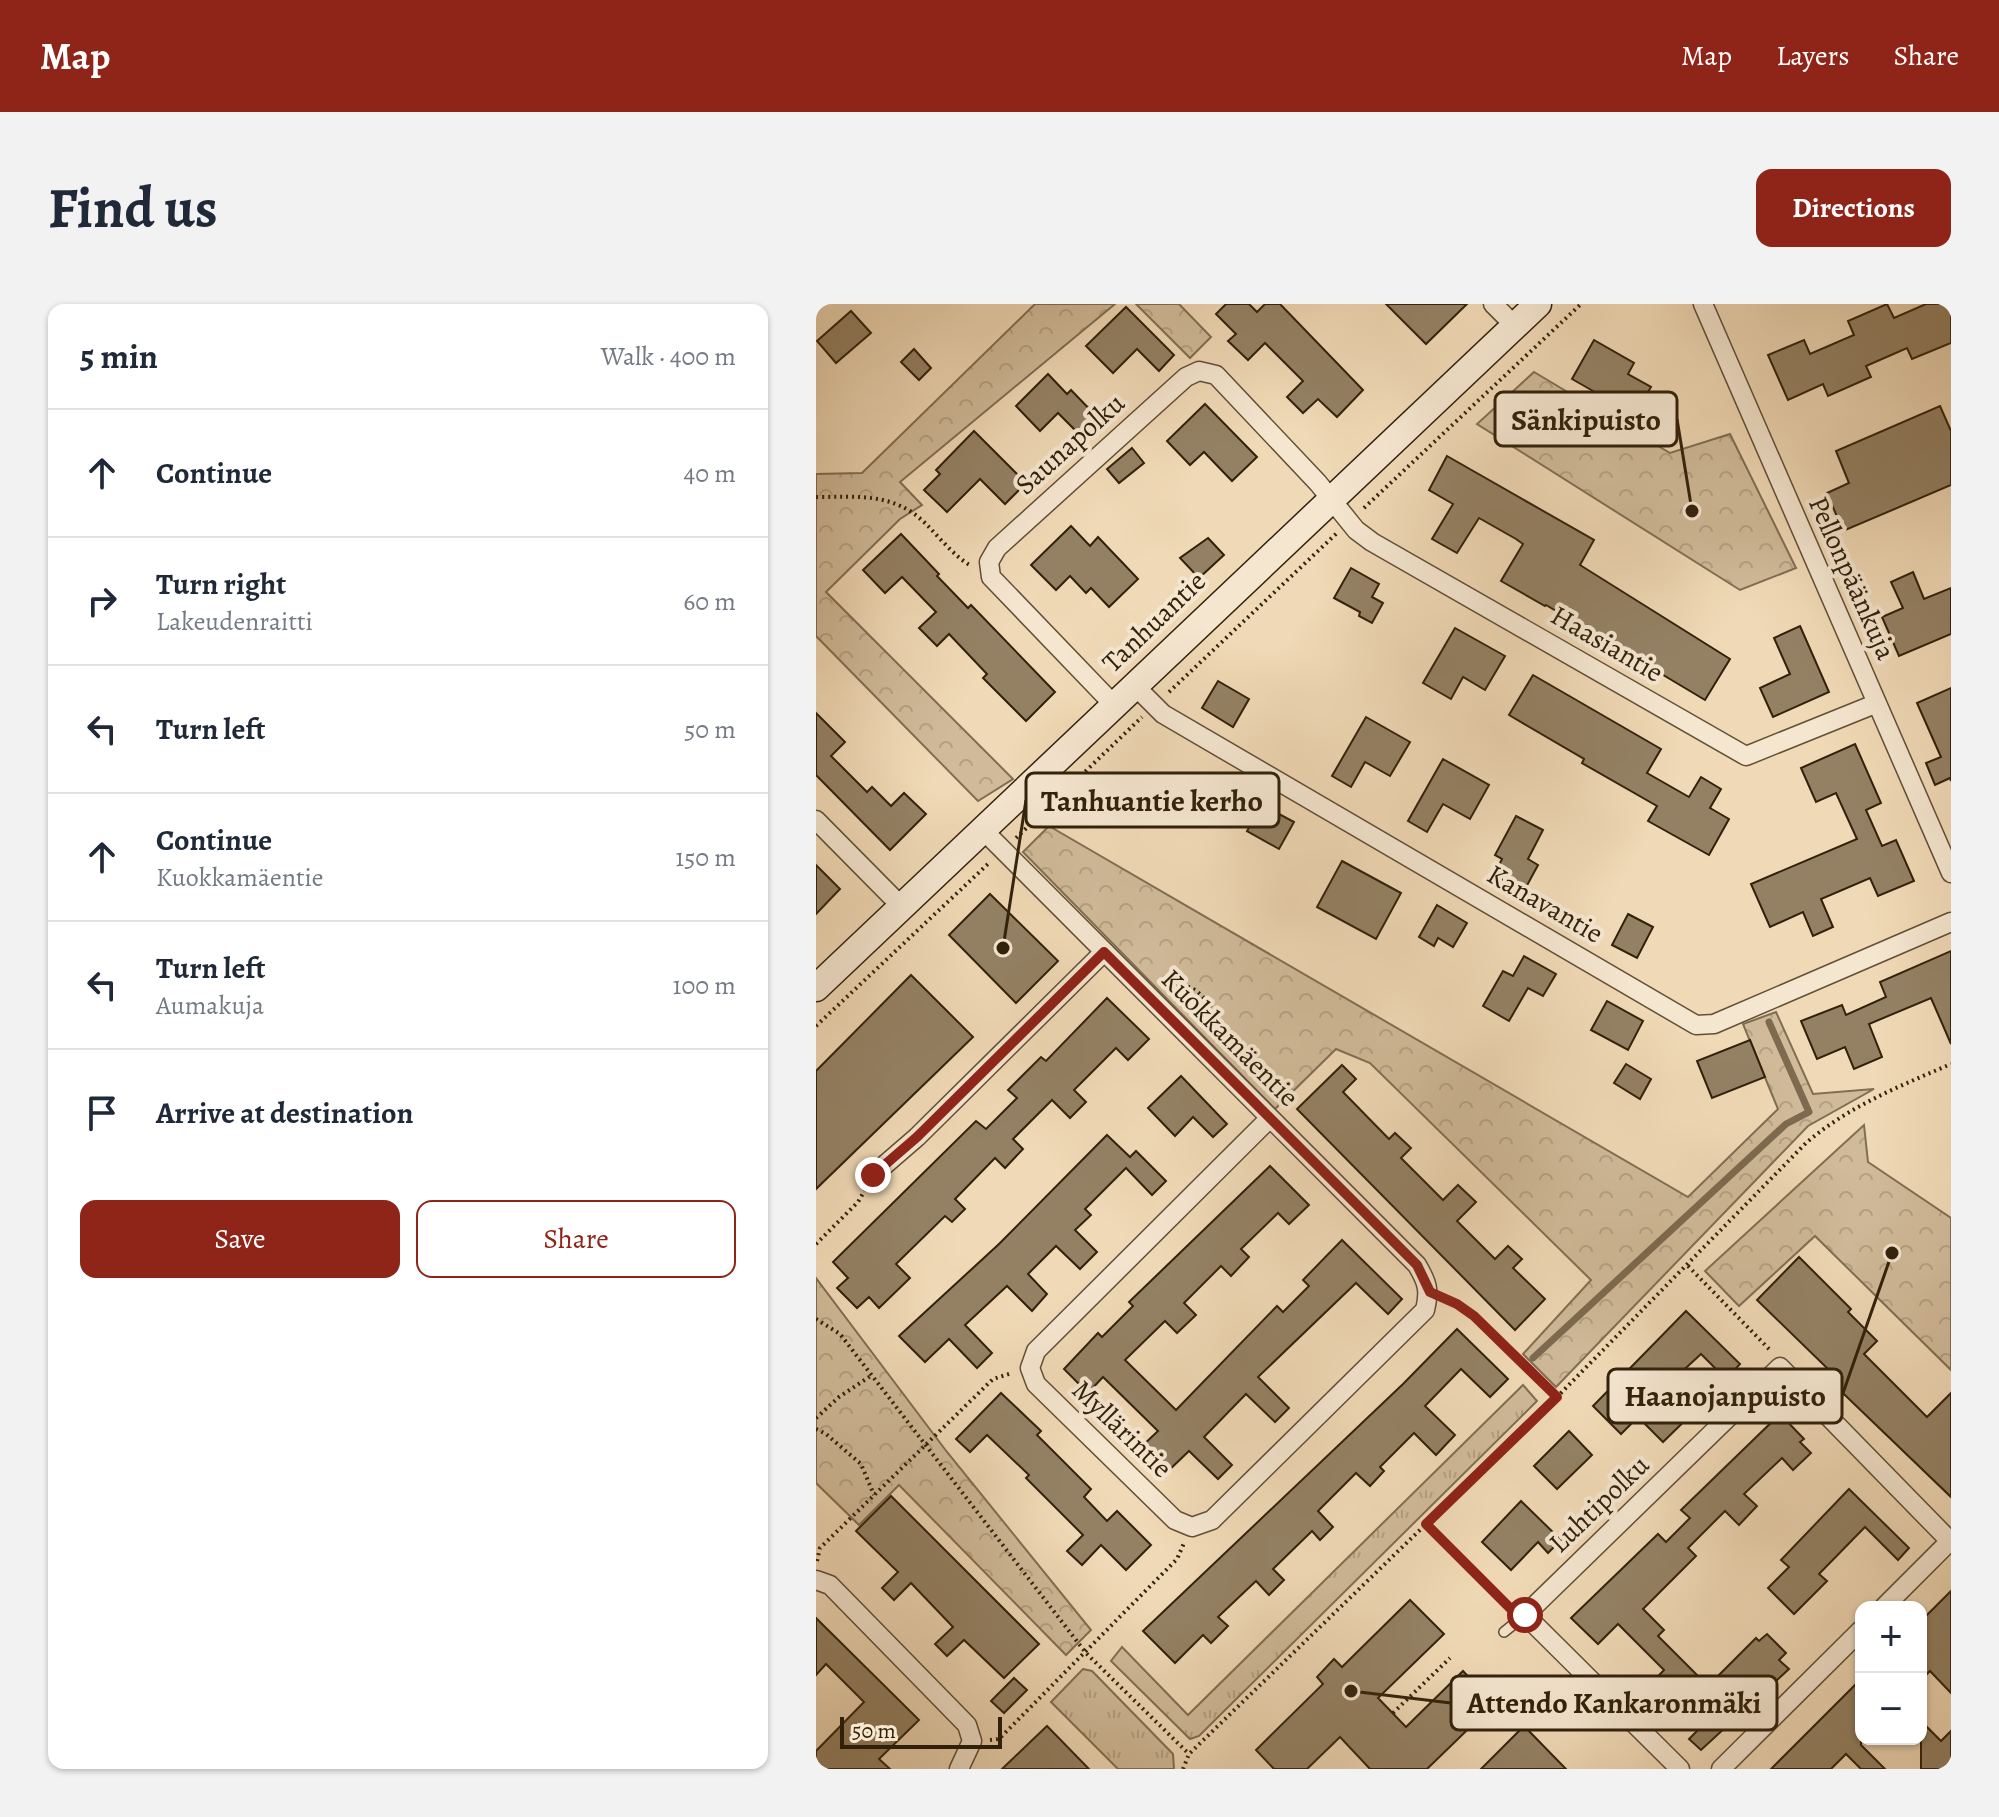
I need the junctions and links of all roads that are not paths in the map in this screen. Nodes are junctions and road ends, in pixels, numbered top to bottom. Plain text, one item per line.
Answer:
1 (1493, 304) edge
2 (1538, 304) edge
3 (1703, 304) edge
4 (1515, 326) junction
5 (1331, 498) junction
6 (1134, 685) junction
7 (1875, 704) junction
8 (1114, 705) junction
9 (816, 820) edge
10 (983, 830) junction
11 (1951, 873) edge
12 (902, 907) junction
13 (1951, 922) edge
14 (1104, 952) junction
15 (816, 988) edge
16 (1270, 1118) junction
17 (873, 1175) road end
18 (1192, 1527) joint
19 (816, 1580) edge
20 (1890, 1601) edge
21 (1525, 1615) junction
22 (1504, 1632) dead end
23 (1855, 1636) edge
24 (959, 1769) edge
25 (1680, 1769) edge
26 (1721, 1769) edge

1 - 4 street
2 - 4 street, Tanhuantie
3 - 7 street, Pellonpäänkuja
4 - 5 street, Tanhuantie
5 - 6 street, Tanhuantie
5 - 7 street, Haasiantie
5 - 8 street, Saunapolku
6 - 8 street, Tanhuantie
6 - 13 street, Kanavantie
7 - 11 street, Pellonpäänkuja
8 - 10 street, Tanhuantie
9 - 12 street
10 - 12 street, Tanhuantie
10 - 14 street, Kuokkamäentie
12 - 15 street, Tanhuantie
14 - 16 street, Kuokkamäentie
14 - 17 street
16 - 18 street, Kuokkamäentie
16 - 18 street, Myllärintie
19 - 24 street
20 - 21 street, Luhtipolku
21 - 22 lane
21 - 25 street
23 - 26 street

